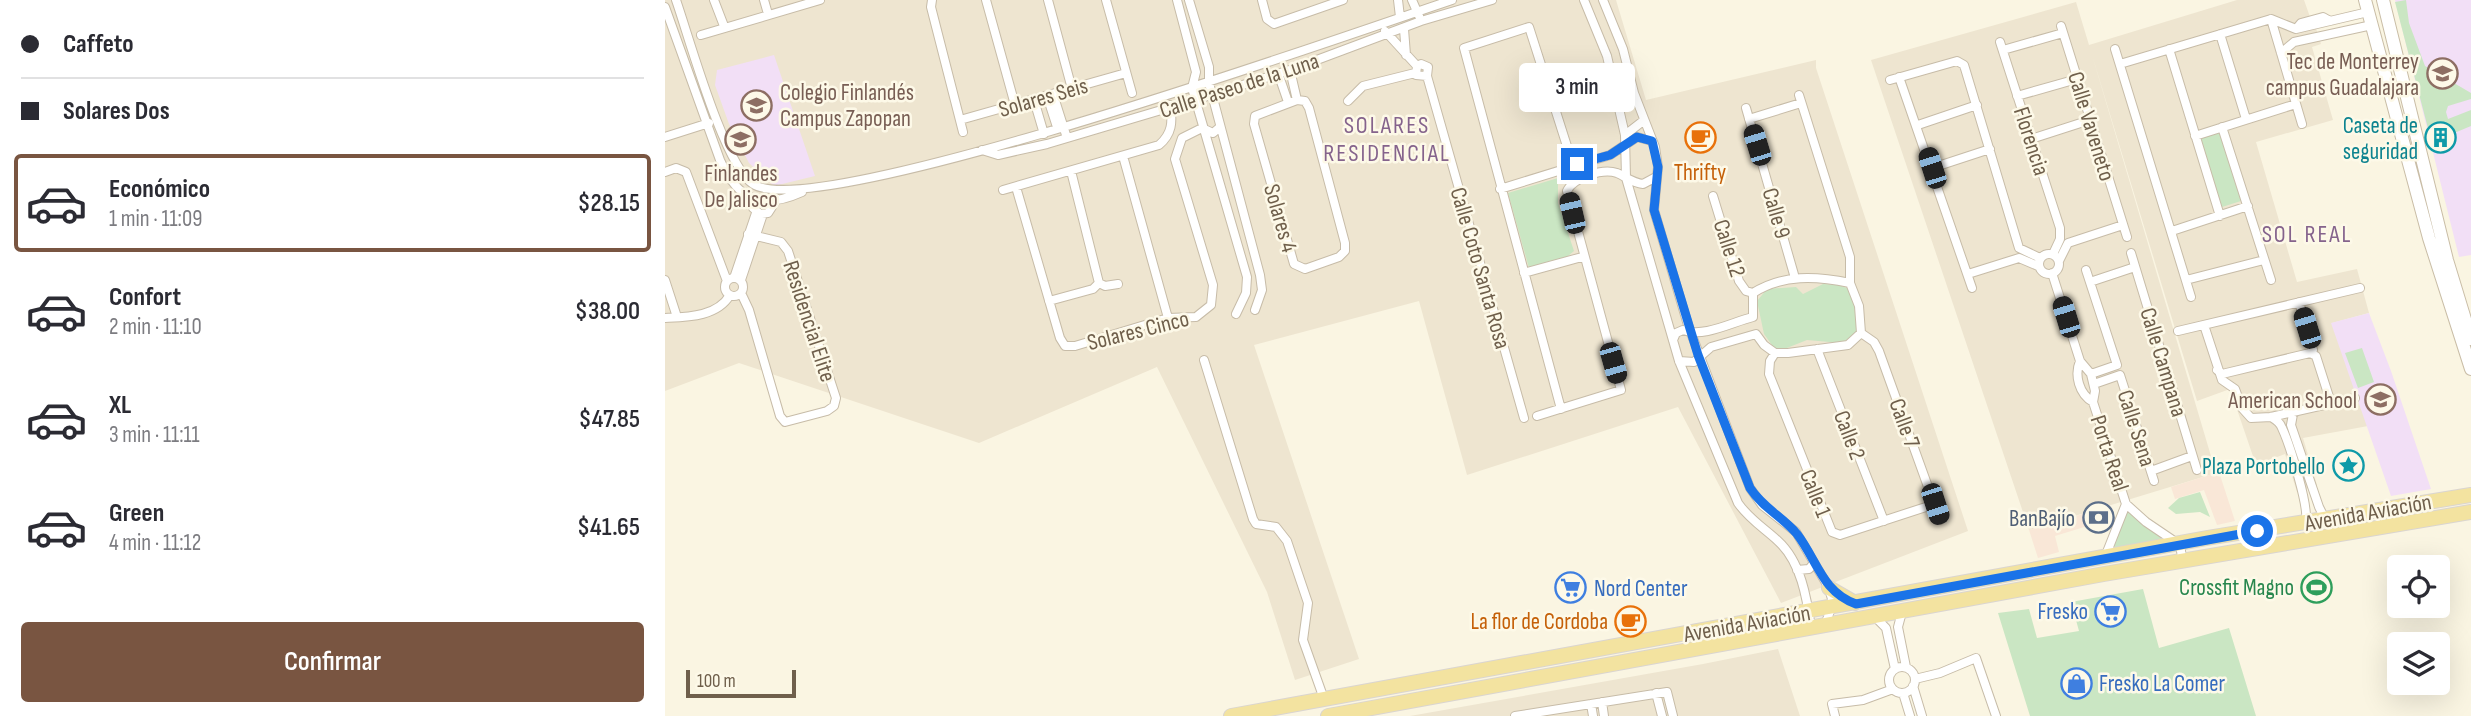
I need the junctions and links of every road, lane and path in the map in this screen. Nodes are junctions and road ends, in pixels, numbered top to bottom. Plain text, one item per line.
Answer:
1 (676, 0) edge
2 (714, 0) edge
3 (764, 0) edge
4 (932, 0) edge
5 (986, 0) edge
6 (1048, 0) edge
7 (1106, 0) edge
8 (1177, 0) edge
9 (1189, 0) edge
10 (1262, 0) edge
11 (1343, 0) edge
12 (1398, 0) edge
13 (1412, 0) edge
14 (1453, 0) edge
15 (1492, 0) edge
16 (1584, 0) edge
17 (1603, 0) edge
18 (2383, 0) edge
19 (814, 1) edge
20 (1319, 4) edge
21 (665, 7) edge
22 (1417, 12) junction
23 (2368, 12) edge
24 (768, 14) junction
25 (1400, 18) junction
26 (2271, 19) junction
27 (2326, 20) junction
28 (1421, 21) junction
29 (1381, 24) junction
30 (724, 26) junction
31 (1404, 29) junction
32 (2062, 29) joint
33 (2220, 34) junction
34 (701, 35) dead end
35 (2327, 35) junction
36 (1387, 36) junction
37 (689, 38) junction
38 (677, 42) junction
39 (2115, 49) dead end
40 (2169, 49) junction
41 (2281, 53) junction
42 (1406, 55) junction
43 (2120, 64) junction
44 (1416, 69) junction
45 (1290, 70) junction
46 (1126, 73) junction
47 (1278, 74) junction
48 (2077, 79) junction
49 (1209, 83) junction
50 (2403, 85) junction
51 (1192, 88) junction
52 (2389, 88) junction
53 (1072, 89) junction
54 (1132, 93) dead end
55 (1168, 95) junction
56 (1212, 95) junction
57 (2017, 96) junction
58 (1043, 97) junction
59 (1195, 100) junction
60 (1297, 100) junction
61 (1347, 101) dead end
62 (1288, 102) junction
63 (2296, 104) junction
64 (1015, 105) junction
65 (1977, 105) junction
66 (1170, 107) junction
67 (1746, 108) dead end
68 (1749, 119) junction
69 (2246, 119) junction
70 (719, 120) junction
71 (2089, 120) junction
72 (960, 121) junction
73 (1643, 121) junction
74 (707, 124) junction
75 (2302, 124) dead end
76 (1918, 125) junction
77 (1220, 127) junction
78 (2222, 127) junction
79 (1053, 128) junction
80 (1202, 128) junction
81 (963, 132) dead end
82 (1625, 135) junction
83 (2195, 136) junction
84 (665, 137) edge
85 (1067, 138) junction
86 (2031, 139) junction
87 (1652, 141) junction
88 (1047, 144) junction
89 (1625, 147) junction
90 (1153, 148) junction
91 (1990, 149) junction
92 (982, 150) junction
93 (1610, 155) junction
94 (1123, 156) junction
95 (1174, 159) junction
96 (1573, 166) junction
97 (1932, 168) junction
98 (1071, 171) junction
99 (665, 172) edge
100 (1612, 172) junction
101 (1580, 177) junction
102 (1656, 177) junction
103 (1626, 178) junction
104 (1016, 187) junction
105 (810, 188) junction
106 (1500, 189) junction
107 (1003, 190) dead end
108 (776, 192) junction
109 (747, 195) junction
110 (1713, 197) dead end
111 (777, 202) junction
112 (2248, 206) junction
113 (760, 214) junction
114 (2220, 216) junction
115 (2123, 225) junction
116 (2172, 231) junction
117 (752, 235) junction
118 (2127, 237) dead end
119 (1250, 238) junction
120 (1236, 241) junction
121 (2131, 253) dead end
122 (1583, 257) junction
123 (2056, 258) junction
124 (2264, 260) junction
125 (2039, 262) junction
126 (2135, 267) junction
127 (2086, 270) dead end
128 (2052, 273) junction
129 (1524, 274) junction
130 (1968, 274) junction
131 (1795, 278) junction
132 (734, 279) junction
133 (2186, 279) junction
134 (2271, 279) dead end
135 (665, 280) edge
136 (2089, 282) junction
137 (1099, 283) junction
138 (1850, 283) junction
139 (1118, 284) dead end
140 (1972, 288) dead end
141 (2360, 288) dead end
142 (741, 293) junction
143 (1753, 293) junction
144 (730, 295) junction
145 (2191, 298) dead end
146 (1049, 301) junction
147 (2301, 301) junction
148 (1255, 310) dead end
149 (1236, 314) dead end
150 (677, 317) junction
151 (665, 318) edge
152 (1168, 318) junction
153 (2202, 325) junction
154 (2178, 331) dead end
155 (1691, 333) junction
156 (1861, 333) junction
157 (2471, 339) edge
158 (1673, 340) junction
159 (1817, 349) junction
160 (1775, 353) junction
161 (2310, 353) junction
162 (1698, 355) junction
163 (1204, 359) dead end
164 (1679, 361) junction
165 (2080, 361) junction
166 (2471, 369) edge
167 (2217, 370) junction
168 (2235, 371) junction
169 (2091, 374) junction
170 (2094, 384) junction
171 (2235, 389) junction
172 (2355, 398) dead end
173 (2093, 402) junction
174 (2331, 403) junction
175 (1561, 409) junction
176 (2298, 410) junction
177 (1537, 416) dead end
178 (2271, 417) junction
179 (1524, 418) dead end
180 (2192, 456) junction
181 (2197, 470) dead end
182 (2151, 471) junction
183 (2154, 481) dead end
184 (2313, 491) junction
185 (2303, 495) junction
186 (2471, 495) edge
187 (1935, 504) junction
188 (2126, 504) junction
189 (2471, 512) edge
190 (2334, 518) junction
191 (1940, 520) dead end
192 (1884, 521) junction
193 (2305, 523) junction
194 (2180, 545) junction
195 (2105, 557) junction
196 (1814, 563) junction
197 (2183, 563) junction
198 (1797, 570) junction
199 (1956, 585) junction
200 (1829, 588) junction
201 (1959, 601) junction
202 (1856, 604) junction
203 (1832, 608) junction
204 (1809, 611) junction
205 (1902, 612) junction
206 (1875, 617) junction
207 (1818, 626) junction
208 (1906, 667) junction
209 (1895, 669) junction
210 (1914, 683) junction
211 (1893, 689) junction
212 (1656, 693) junction
213 (1903, 693) junction
214 (1324, 699) junction
215 (1602, 702) junction
216 (1591, 704) junction
217 (1231, 716) edge
218 (1328, 716) edge
219 (1523, 716) edge
220 (1593, 716) edge
221 (1604, 716) edge
222 (1663, 716) edge
223 (1672, 716) edge
224 (1835, 716) edge
225 (1910, 716) edge
226 (1922, 716) edge
227 (1996, 716) edge

1 - 37 street
2 - 30 street
3 - 24 street
4 - 72 street
5 - 64 street
6 - 53 street
7 - 46 street
8 - 51 street
9 - 49 street
10 - 20 street
11 - 20 street
12 - 25 street
13 - 22 street
14 - 22 street, Calle Paseo de la Luna
15 - 28 street, Calle Paseo de la Luna
16 - 82 street
17 - 73 street
18 - 50 main road
19 - 24 street
21 - 38 street
22 - 25 street, Calle Paseo de la Luna
22 - 28 street
23 - 27 street
23 - 35 street
23 - 52 main road
24 - 30 street
25 - 29 street, Calle Paseo de la Luna
26 - 27 street
26 - 33 street
26 - 41 street
27 - 35 street
28 - 31 street, Calle Paseo de la Luna
29 - 36 street, Calle Coto Santa Rosa
29 - 49 street, Calle Paseo de la Luna
30 - 34 street
31 - 36 street, Calle Paseo de la Luna
31 - 42 street
32 - 48 street, Calle Vaveneto
32 - 57 street, Florencia
33 - 40 street
33 - 69 street
35 - 41 street
36 - 42 street, Calle Coto Santa Rosa
36 - 45 street, Calle Paseo de la Luna
37 - 38 street
37 - 70 street
38 - 74 street
39 - 43 street
40 - 43 street
40 - 83 street
41 - 63 street
42 - 44 street, Calle Coto Santa Rosa
43 - 116 street
44 - 61 street
44 - 179 street, Calle Coto Santa Rosa
45 - 47 street, Calle Paseo de la Luna
45 - 60 street, Solares 4
46 - 53 street, Solares Seis
46 - 54 street
47 - 56 street, Calle Paseo de la Luna
47 - 62 street
48 - 57 street
48 - 71 street, Calle Vaveneto
49 - 51 street, Calle Paseo de la Luna
49 - 56 street
50 - 52 main road
50 - 157 main road
51 - 55 street, Calle Paseo de la Luna
51 - 59 street
52 - 166 main road
53 - 58 street, Solares Seis
55 - 66 street
55 - 79 street, Calle Paseo de la Luna
56 - 59 street, Calle Paseo de la Luna
56 - 77 street
57 - 86 street, Florencia
58 - 64 street, Solares Seis
58 - 79 street
58 - 79 street
59 - 66 street, Calle Paseo de la Luna
59 - 80 street
60 - 62 street, Solares 4
60 - 62 street, Solares 4
63 - 69 street
63 - 75 street
64 - 72 street, Solares Seis
65 - 76 street
65 - 76 street
65 - 91 street
66 - 85 street, Calle Paseo de la Luna
66 - 90 street
67 - 68 street, Calle 9
68 - 131 street, Calle 9
68 - 138 street
69 - 78 street
70 - 74 street
70 - 108 street
71 - 86 street
71 - 115 street, Calle Vaveneto
72 - 81 street
73 - 82 street
73 - 87 street
74 - 84 street
74 - 109 street
76 - 97 street
77 - 80 street
77 - 119 street
78 - 83 street
78 - 112 street
79 - 85 street
79 - 88 street
79 - 92 street, Calle Paseo de la Luna
80 - 95 street
80 - 120 street
82 - 89 street
83 - 114 street
85 - 88 street, Calle Paseo de la Luna
86 - 123 street, Florencia
87 - 89 street
87 - 102 street
88 - 92 street, Calle Paseo de la Luna
89 - 93 street
89 - 103 street
90 - 94 street
90 - 95 street
91 - 97 street
91 - 125 street
92 - 105 street, Calle Paseo de la Luna
93 - 96 street
93 - 100 street
94 - 98 street
94 - 152 street
95 - 152 street, Solares Cinco
96 - 101 street
96 - 106 street
96 - 106 street
97 - 130 street
98 - 104 street
98 - 137 street
99 - 132 street
100 - 101 street
100 - 103 street
101 - 122 street
102 - 103 street
102 - 155 street
103 - 158 street
104 - 107 street
104 - 146 street, Solares Cinco
105 - 108 street, Calle Paseo de la Luna
105 - 111 street, Calle Paseo de la Luna
106 - 129 street
108 - 111 street
109 - 111 street
109 - 113 street
110 - 143 street, Calle 12
111 - 113 street, Calle Paseo de la Luna
112 - 114 street
112 - 124 street
113 - 117 street, Residencial Elite
114 - 116 street
115 - 118 street
115 - 123 street
116 - 133 street
117 - 132 street, Residencial Elite
117 - 142 street, Residencial Elite
119 - 120 street
119 - 148 street
120 - 149 street
121 - 126 street, Calle Campana
122 - 129 street
122 - 175 street
123 - 125 street
123 - 128 street
124 - 133 street
124 - 134 street
125 - 128 street
125 - 130 street
126 - 136 street
126 - 180 street, Calle Campana
127 - 136 street, Calle Sena
128 - 165 street, Porta Real
129 - 175 street
130 - 140 street
131 - 138 street
131 - 143 street
132 - 142 street
132 - 144 street
133 - 145 street
135 - 150 street
136 - 169 street, Calle Sena
137 - 139 street
137 - 146 street
138 - 156 street
141 - 147 street
142 - 144 street
143 - 155 street
144 - 150 street
146 - 152 street, Solares Cinco
147 - 153 street
147 - 161 street
150 - 151 street
153 - 154 street
153 - 167 street
155 - 158 street
155 - 162 street
156 - 159 street
156 - 187 street, Calle 7
158 - 164 street
159 - 160 street
159 - 192 street, Calle 2
160 - 162 street
160 - 192 street, Calle 1
161 - 168 street
161 - 174 street
162 - 164 street
162 - 196 street
163 - 214 street
164 - 198 street
165 - 169 street, Porta Real
165 - 173 street, Porta Real
167 - 168 street
167 - 171 street
168 - 171 street
169 - 170 street, Porta Real
170 - 173 street, Porta Real
170 - 182 street, Calle Sena
171 - 178 street
172 - 174 street
173 - 188 street, Porta Real
174 - 176 street
175 - 177 street
176 - 178 street
176 - 184 street
178 - 185 street
180 - 181 street, Calle Campana
180 - 182 street
182 - 183 street, Calle Sena
184 - 185 street
184 - 190 street
185 - 193 street
186 - 190 main road, Avenida Aviación
187 - 191 street, Calle 7
187 - 192 street, Calle 1
188 - 194 street, Porta Real
188 - 195 street, Porta Real
189 - 197 main road, Avenida Aviación
190 - 193 main road, Avenida Aviación
193 - 194 main road, Avenida Aviación
194 - 195 main road, Avenida Aviación
194 - 197 street
195 - 199 main road, Avenida Aviación
196 - 198 street
196 - 200 street
197 - 201 main road, Avenida Aviación
198 - 204 street
199 - 201 main road
199 - 202 main road, Avenida Aviación
200 - 202 main road
200 - 203 street
201 - 205 main road, Avenida Aviación
202 - 203 main road, Avenida Aviación
203 - 204 main road, Avenida Aviación
203 - 207 street
204 - 207 street
204 - 214 main road, Avenida Aviación
205 - 206 main road, Avenida Aviación
205 - 208 street
206 - 207 main road, Avenida Aviación
206 - 209 street
207 - 218 main road, Avenida Aviación
208 - 209 street
208 - 210 street
209 - 211 street
210 - 213 street
210 - 226 street
210 - 227 street
211 - 213 street
211 - 224 street
212 - 215 street
212 - 222 street
212 - 223 street
213 - 225 street
214 - 217 main road, Avenida Aviación
215 - 216 street
215 - 221 street
216 - 219 street
216 - 220 street

